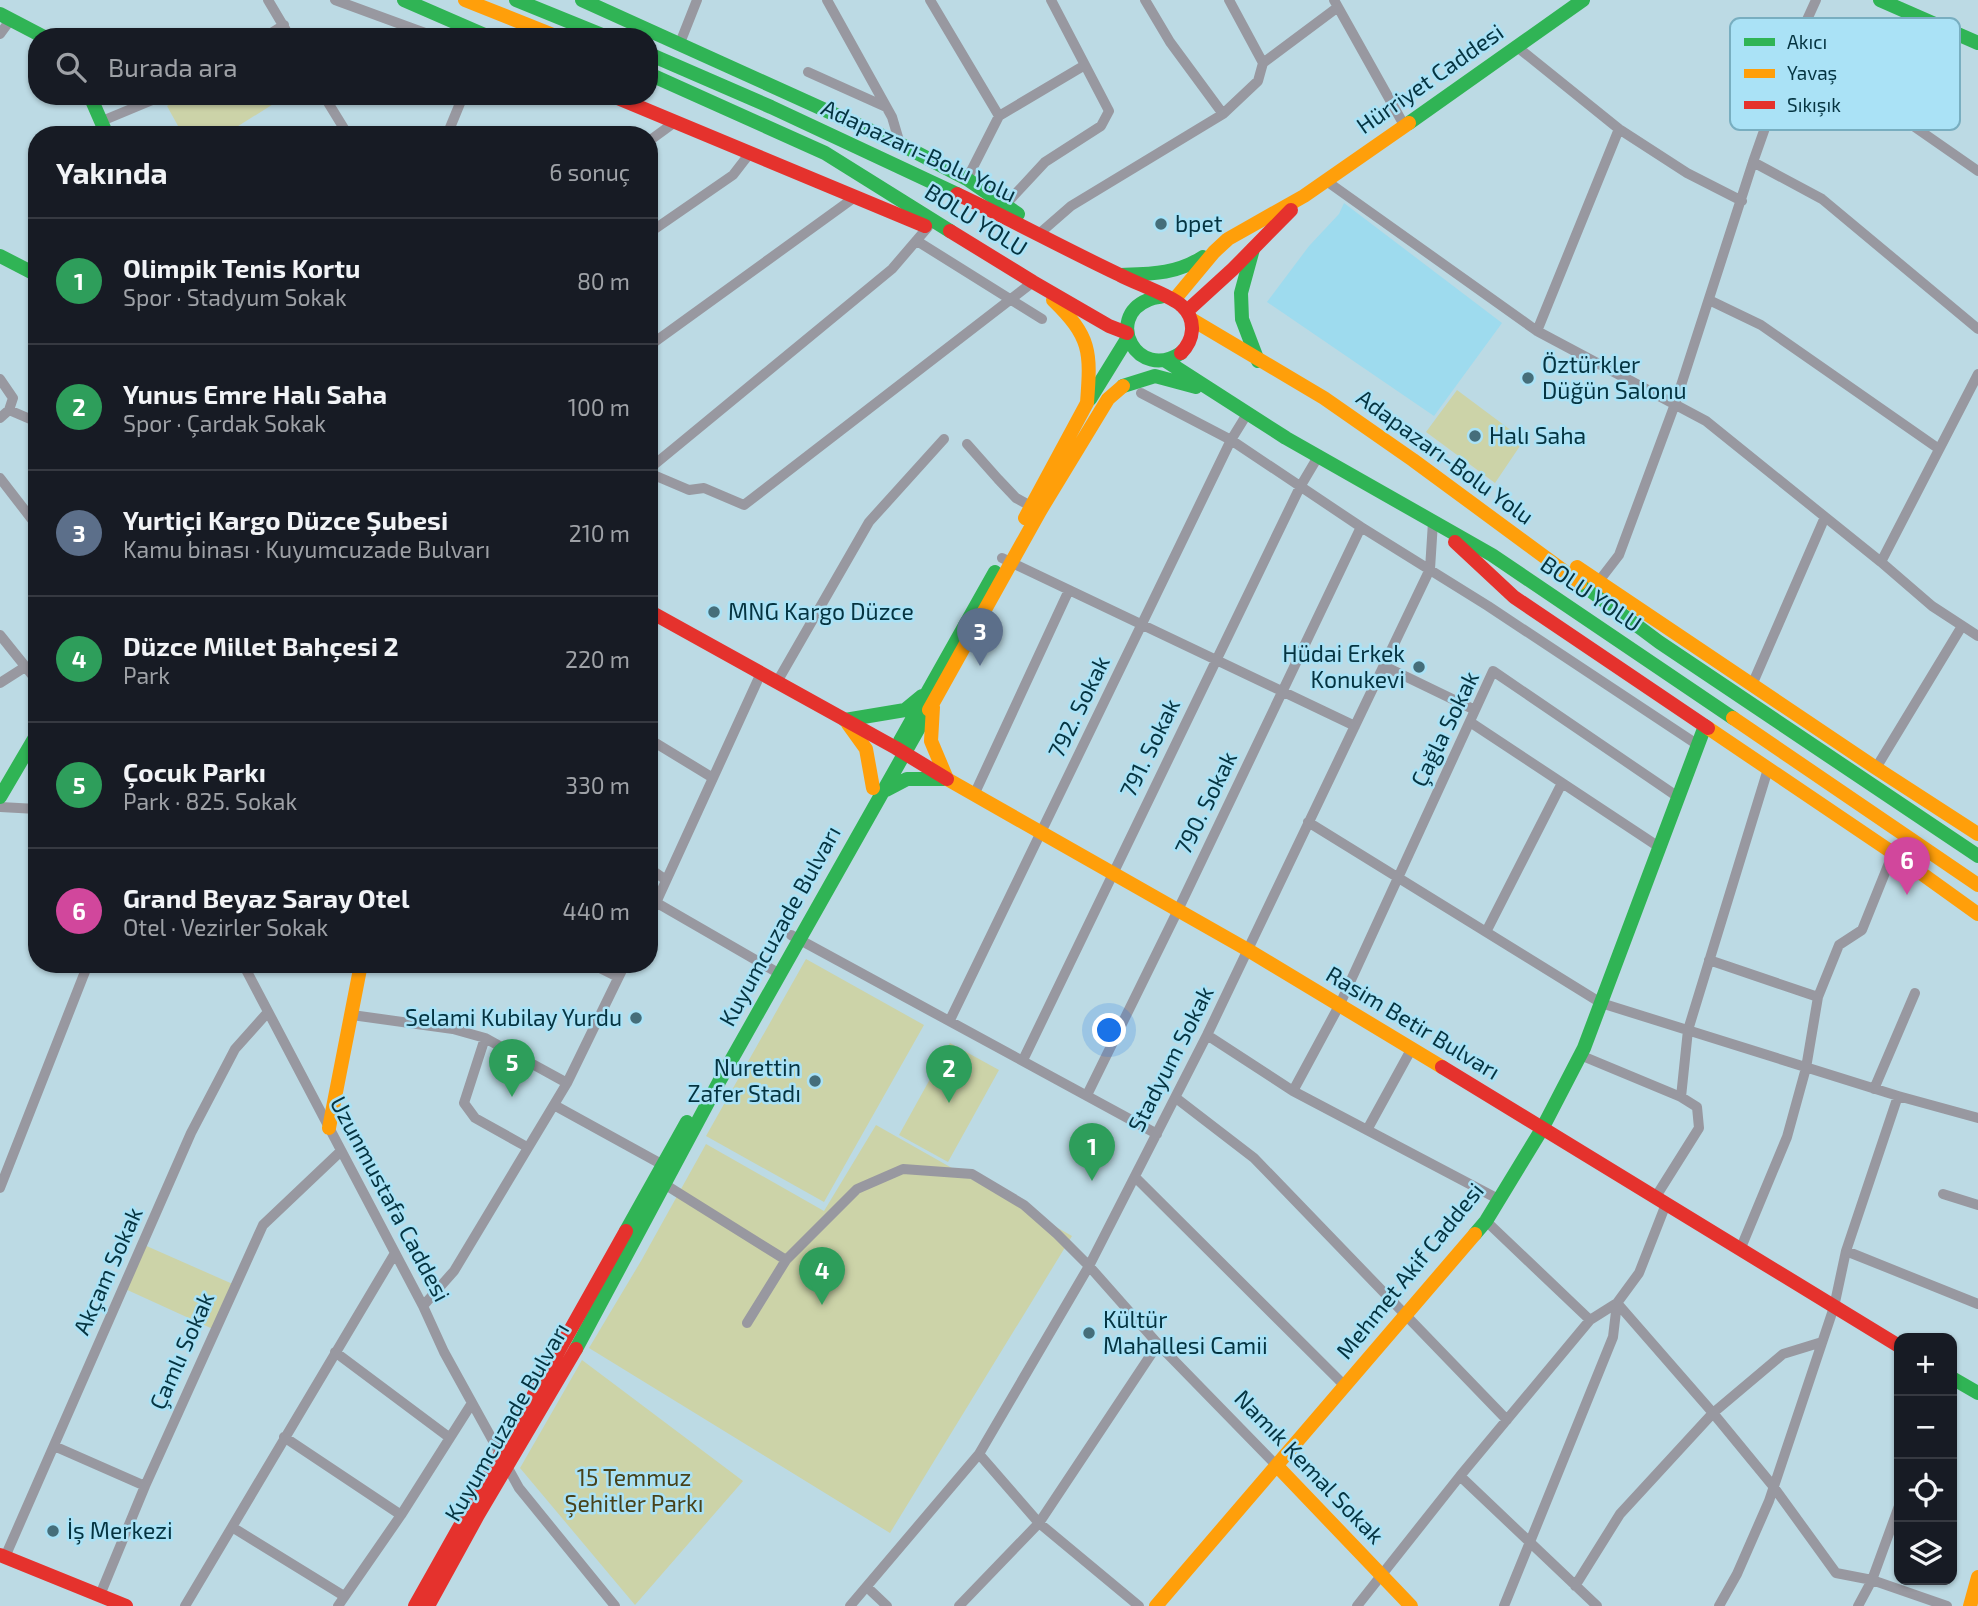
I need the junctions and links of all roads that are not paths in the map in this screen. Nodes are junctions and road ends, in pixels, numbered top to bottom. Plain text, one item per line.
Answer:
1 (268, 0) edge
2 (335, 0) edge
3 (404, 0) edge
4 (465, 0) edge
5 (516, 0) edge
6 (582, 0) edge
7 (697, 0) edge
8 (827, 0) edge
9 (930, 0) edge
10 (1051, 0) edge
11 (1145, 0) edge
12 (1228, 0) edge
13 (1583, 0) edge
14 (1816, 0) edge
15 (1880, 0) edge
16 (1336, 4) edge
17 (5, 16) edge
18 (1808, 18) edge
19 (1921, 18) edge
20 (284, 25) junction
21 (28, 28) edge
22 (279, 28) edge
23 (286, 28) edge
24 (411, 28) edge
25 (469, 28) edge
26 (535, 28) edge
27 (585, 28) edge
28 (646, 28) edge
29 (658, 33) edge
30 (0, 34) edge
31 (1960, 35) edge
32 (680, 43) junction
33 (1978, 43) edge
34 (1516, 46) junction
35 (658, 58) edge
36 (1263, 62) junction
37 (1085, 65) junction
38 (808, 72) dead end
39 (658, 78) edge
40 (94, 105) edge
41 (146, 105) edge
42 (330, 105) edge
43 (459, 105) edge
44 (634, 105) edge
45 (886, 107) junction
46 (1223, 114) junction
47 (999, 116) junction
48 (675, 122) junction
49 (1404, 125) junction
50 (103, 126) edge
51 (108, 126) edge
52 (342, 126) edge
53 (451, 126) edge
54 (1619, 130) junction
55 (1764, 130) edge
56 (1919, 130) edge
57 (658, 134) edge
58 (900, 145) junction
59 (750, 153) junction
60 (1753, 162) junction
61 (1978, 172) edge
62 (967, 179) junction
63 (1325, 180) junction
64 (1304, 195) junction
65 (855, 197) junction
66 (1742, 201) junction
67 (1006, 204) junction
68 (658, 227) edge
69 (928, 227) junction
70 (1040, 233) junction
71 (1228, 240) junction
72 (917, 241) junction
73 (979, 248) junction
74 (1254, 248) junction
75 (0, 256) edge
76 (28, 270) edge
77 (1118, 275) junction
78 (1037, 284) junction
79 (1170, 298) junction
80 (1011, 300) junction
81 (1709, 300) junction
82 (1189, 315) junction
83 (1042, 319) dead end
84 (1978, 329) edge
85 (1537, 331) junction
86 (1127, 336) junction
87 (658, 339) edge
88 (1146, 359) junction
89 (1166, 361) junction
90 (1258, 361) junction
91 (1978, 374) edge
92 (0, 379) edge
93 (1123, 386) junction
94 (1210, 391) junction
95 (1141, 393) dead end
96 (1087, 403) junction
97 (1675, 404) junction
98 (5, 414) edge
99 (1247, 414) junction
100 (28, 420) edge
101 (944, 439) dead end
102 (1231, 440) junction
103 (967, 444) dead end
104 (1939, 449) junction
105 (1319, 455) junction
106 (1413, 460) junction
107 (658, 464) edge
108 (658, 475) edge
109 (0, 478) edge
110 (1300, 487) junction
111 (1036, 508) junction
112 (28, 514) edge
113 (1825, 517) junction
114 (1433, 522) junction
115 (1361, 527) junction
116 (1007, 560) junction
117 (1881, 562) junction
118 (1430, 569) junction
119 (1599, 581) junction
120 (1069, 590) junction
121 (658, 616) edge
122 (1142, 624) junction
123 (1962, 626) junction
124 (1976, 631) edge
125 (0, 635) edge
126 (1216, 660) junction
127 (1384, 666) junction
128 (25, 667) junction
129 (28, 670) edge
130 (761, 673) junction
131 (776, 682) junction
132 (0, 683) edge
133 (1752, 685) junction
134 (1283, 691) junction
135 (931, 697) junction
136 (1475, 710) junction
137 (845, 720) junction
138 (1470, 722) junction
139 (1355, 726) junction
140 (1705, 726) junction
141 (658, 744) edge
142 (1698, 745) junction
143 (28, 749) edge
144 (900, 751) junction
145 (1877, 768) junction
146 (1768, 769) junction
147 (713, 778) junction
148 (947, 779) junction
149 (1562, 783) junction
150 (877, 792) junction
151 (974, 795) junction
152 (0, 797) edge
153 (1678, 797) junction
154 (0, 807) edge
155 (28, 809) edge
156 (1308, 822) junction
157 (1041, 833) junction
158 (1978, 834) edge
159 (1659, 847) junction
160 (1893, 853) junction
161 (1978, 856) edge
162 (1113, 873) junction
163 (658, 874) edge
164 (1397, 878) junction
165 (666, 880) junction
166 (1978, 885) edge
167 (658, 900) edge
168 (658, 904) edge
169 (1178, 910) junction
170 (1978, 915) edge
171 (1486, 932) junction
172 (795, 937) junction
173 (1248, 950) junction
174 (1709, 960) junction
175 (776, 971) junction
176 (84, 973) edge
177 (248, 973) edge
178 (359, 973) edge
179 (609, 973) edge
180 (620, 973) edge
181 (618, 978) junction
182 (1915, 993) dead end
183 (1818, 997) junction
184 (1601, 1003) junction
185 (1340, 1004) junction
186 (268, 1012) junction
187 (352, 1015) junction
188 (950, 1020) junction
189 (1688, 1030) junction
190 (1207, 1035) junction
191 (485, 1038) junction
192 (1412, 1048) junction
193 (1580, 1055) junction
194 (1023, 1060) junction
195 (1806, 1068) junction
196 (567, 1083) junction
197 (1874, 1089) junction
198 (1293, 1091) junction
199 (1087, 1096) junction
200 (1898, 1096) junction
201 (1681, 1097) junction
202 (1176, 1098) junction
203 (554, 1104) junction
204 (1978, 1118) edge
205 (329, 1128) junction
206 (1542, 1129) junction
207 (1367, 1130) junction
208 (1157, 1134) junction
209 (527, 1147) junction
210 (341, 1151) junction
211 (663, 1165) junction
212 (1135, 1177) junction
213 (660, 1181) junction
214 (0, 1188) edge
215 (1942, 1194) dead end
216 (1500, 1200) junction
217 (1660, 1201) junction
218 (1978, 1205) edge
219 (1486, 1222) junction
220 (1740, 1250) junction
221 (1846, 1251) junction
222 (395, 1253) junction
223 (786, 1260) junction
224 (1089, 1266) junction
225 (1617, 1303) junction
226 (1978, 1304) edge
227 (423, 1306) junction
228 (1834, 1307) junction
229 (1406, 1314) junction
230 (1590, 1320) junction
231 (747, 1323) dead end
232 (1822, 1342) junction
233 (1894, 1343) edge
234 (1158, 1344) junction
235 (335, 1352) junction
236 (1957, 1381) edge
237 (1345, 1386) junction
238 (1978, 1393) edge
239 (472, 1403) junction
240 (1713, 1413) junction
241 (1507, 1420) junction
242 (284, 1437) junction
243 (450, 1438) junction
244 (54, 1446) junction
245 (979, 1454) junction
246 (504, 1459) junction
247 (1277, 1466) junction
248 (1460, 1476) junction
249 (145, 1486) junction
250 (1773, 1486) junction
251 (401, 1515) junction
252 (1894, 1520) edge
253 (1039, 1523) junction
254 (232, 1527) junction
255 (1531, 1543) junction
256 (3, 1556) edge
257 (1381, 1575) junction
258 (1978, 1577) edge
259 (1872, 1580) junction
260 (1575, 1586) junction
261 (867, 1587) junction
262 (100, 1595) junction
263 (341, 1601) edge
264 (1583, 1601) edge
265 (126, 1606) edge
266 (185, 1606) edge
267 (415, 1606) edge
268 (428, 1606) edge
269 (615, 1606) edge
270 (850, 1606) edge
271 (887, 1606) edge
272 (959, 1606) edge
273 (1139, 1606) edge
274 (1156, 1606) edge
275 (1357, 1606) edge
276 (1411, 1606) edge
277 (1504, 1606) edge
278 (1597, 1606) edge
279 (1719, 1606) edge
280 (1858, 1606) edge
281 (1947, 1606) edge
282 (1970, 1606) edge

1 - 20 street
2 - 24 street
3 - 25 main road
4 - 26 main road
5 - 27 main road
6 - 28 main road
7 - 32 street
8 - 45 street
9 - 47 street
10 - 37 street
11 - 46 street
12 - 36 street
13 - 34 main road, Hürriyet Caddesi
14 - 18 street
15 - 19 main road
16 - 36 street
16 - 49 street
17 - 21 main road
17 - 30 street
20 - 22 street
20 - 23 street
29 - 32 main road
31 - 33 main road
32 - 58 main road
34 - 49 main road, Hürriyet Caddesi
34 - 54 street
35 - 70 main road, Adapazarı-Bolu Yolu
36 - 46 street
37 - 47 street
37 - 67 street
38 - 45 street
39 - 73 main road, BOLU YOLU
40 - 50 main road
41 - 51 street
42 - 52 street
43 - 53 street
44 - 48 main road
45 - 58 street
46 - 70 street
47 - 62 street
48 - 57 street
48 - 59 main road
49 - 63 main road, Hürriyet Caddesi
54 - 66 street
54 - 85 street
55 - 60 street
56 - 61 street
58 - 62 main road
59 - 65 main road
59 - 68 street
60 - 66 street
60 - 84 street
62 - 67 main road
63 - 64 main road, Hürriyet Caddesi
63 - 85 street
64 - 71 main road, Hürriyet Caddesi
64 - 74 main road, Hürriyet Caddesi
65 - 69 main road
65 - 87 street
66 - 81 street
67 - 70 main road
69 - 72 street
69 - 73 main road
70 - 77 main road, Adapazarı-Bolu Yolu
71 - 77 main road
71 - 79 main road, Hürriyet Caddesi
72 - 80 street
72 - 107 street
73 - 78 main road, BOLU YOLU
74 - 82 main road, Hürriyet Caddesi
74 - 90 main road
75 - 76 main road
77 - 79 main road, Adapazarı-Bolu Yolu
78 - 80 street
78 - 86 main road, BOLU YOLU
78 - 96 main road
79 - 82 main road, Adapazarı-Bolu Yolu
79 - 86 main road
80 - 83 street
80 - 108 street
81 - 97 street
81 - 104 street
82 - 89 main road
82 - 90 main road, Adapazarı-Bolu Yolu
85 - 97 street
86 - 88 main road
86 - 96 main road, Kuyumcuzade Bulvarı
88 - 89 main road
88 - 93 main road, Kuyumcuzade Bulvarı
89 - 94 main road, BOLU YOLU
90 - 106 main road, Adapazarı-Bolu Yolu
91 - 104 street
92 - 98 street
93 - 94 main road
93 - 111 main road, Kuyumcuzade Bulvarı
94 - 99 main road, BOLU YOLU
95 - 102 street
96 - 111 main road, Kuyumcuzade Bulvarı
97 - 113 street
97 - 119 street
98 - 100 street
99 - 102 street, 792. Sokak
99 - 105 main road, BOLU YOLU
101 - 131 street
102 - 110 street
102 - 122 street, 792. Sokak
103 - 111 street
104 - 117 street
105 - 110 street, 791. Sokak
105 - 114 main road, BOLU YOLU
106 - 119 main road
106 - 161 main road, Adapazarı-Bolu Yolu
109 - 112 street
110 - 115 street
110 - 126 street, 791. Sokak
111 - 116 main road, Kuyumcuzade Bulvarı
113 - 117 street
113 - 133 street
114 - 118 street
114 - 140 main road
114 - 166 main road, BOLU YOLU
115 - 118 street
115 - 134 street, 790. Sokak
116 - 120 street
116 - 135 main road, Kuyumcuzade Bulvarı
117 - 123 street
118 - 127 street, Stadyum Sokak
118 - 142 street
119 - 133 main road
120 - 122 street
120 - 151 street
121 - 130 main road, Rasim Betir Bulvarı
122 - 126 street
122 - 157 street, 792. Sokak
123 - 124 street
123 - 145 street
125 - 128 street
126 - 134 street
126 - 162 street, 791. Sokak
127 - 136 street
127 - 139 street, Stadyum Sokak
128 - 129 street
128 - 132 street
130 - 131 main road, Rasim Betir Bulvarı
130 - 147 street
131 - 137 main road, Rasim Betir Bulvarı
133 - 145 main road
134 - 139 street
134 - 169 street, 790. Sokak
135 - 137 main road
135 - 144 main road, Kuyumcuzade Bulvarı
135 - 148 main road
136 - 138 street, Çağla Sokak
136 - 153 street, Çağla Sokak
137 - 144 main road, Rasim Betir Bulvarı
137 - 150 main road
138 - 149 street
138 - 164 street, Çağla Sokak
139 - 156 street, Stadyum Sokak
140 - 142 main road, Mehmet Akif Caddesi
140 - 146 main road
141 - 147 street
142 - 153 main road, Mehmet Akif Caddesi
143 - 152 main road
144 - 148 main road, Rasim Betir Bulvarı
144 - 150 main road, Kuyumcuzade Bulvarı
145 - 158 main road
146 - 160 main road
146 - 174 street
147 - 165 street
148 - 150 main road
148 - 151 main road, Rasim Betir Bulvarı
149 - 159 street
149 - 171 street
150 - 172 main road, Kuyumcuzade Bulvarı
151 - 157 main road, Rasim Betir Bulvarı
153 - 159 main road, Mehmet Akif Caddesi
154 - 155 street
156 - 164 street
156 - 173 street, Stadyum Sokak
157 - 162 main road, Rasim Betir Bulvarı
157 - 188 street, 792. Sokak
159 - 184 main road, Mehmet Akif Caddesi
160 - 170 main road
160 - 183 street
162 - 169 main road, Rasim Betir Bulvarı
162 - 194 street, 791. Sokak
163 - 165 street
164 - 171 street
164 - 185 street, Çağla Sokak
165 - 167 street
168 - 175 street
169 - 173 main road, Rasim Betir Bulvarı
169 - 199 street, 790. Sokak
171 - 184 street
172 - 175 main road, Kuyumcuzade Bulvarı
172 - 188 street
173 - 185 main road, Rasim Betir Bulvarı
173 - 190 street, Stadyum Sokak
174 - 183 street
174 - 189 street
175 - 211 main road, Kuyumcuzade Bulvarı
175 - 213 main road, Kuyumcuzade Bulvarı
176 - 214 street
177 - 186 street, Uzunmustafa Caddesi
178 - 187 main road
179 - 181 street
180 - 181 street
181 - 196 street
182 - 197 street
183 - 195 street
184 - 189 street
184 - 193 main road, Mehmet Akif Caddesi
185 - 192 main road, Rasim Betir Bulvarı
185 - 198 street, Çağla Sokak
186 - 205 street, Uzunmustafa Caddesi
186 - 244 street, Akçam Sokak
187 - 191 street
187 - 205 main road
188 - 194 street
189 - 195 street
189 - 201 street
190 - 198 street
190 - 202 street, Stadyum Sokak
191 - 196 street
191 - 209 street
192 - 206 main road, Rasim Betir Bulvarı
192 - 207 street
193 - 201 street
193 - 206 main road, Mehmet Akif Caddesi
194 - 199 street
195 - 197 street
195 - 220 street
196 - 203 street
197 - 200 street
198 - 207 street
199 - 208 street
200 - 204 street
200 - 221 street
201 - 217 street
202 - 208 street, Stadyum Sokak
202 - 229 street
203 - 209 street
203 - 211 street
205 - 210 street, Uzunmustafa Caddesi
206 - 216 main road, Mehmet Akif Caddesi
206 - 217 main road, Rasim Betir Bulvarı
207 - 216 street
208 - 212 street, Stadyum Sokak
209 - 227 street
210 - 222 street, Uzunmustafa Caddesi
210 - 249 street, Çamlı Sokak
211 - 213 main road, Kuyumcuzade Bulvarı
212 - 224 street, Stadyum Sokak
212 - 237 street
213 - 223 street
213 - 246 main road, Kuyumcuzade Bulvarı
215 - 218 street
216 - 219 main road, Mehmet Akif Caddesi
217 - 220 main road, Rasim Betir Bulvarı
217 - 225 street
219 - 229 main road, Mehmet Akif Caddesi
219 - 230 street
220 - 228 main road, Rasim Betir Bulvarı
221 - 226 street
221 - 228 street
222 - 227 street, Uzunmustafa Caddesi
222 - 235 street
223 - 224 street, Namık Kemal Sokak
223 - 231 street, Namık Kemal Sokak
224 - 234 street, Namık Kemal Sokak
224 - 245 street, Stadyum Sokak
225 - 230 street
225 - 240 street
225 - 255 street
227 - 239 street, Uzunmustafa Caddesi
228 - 232 street
228 - 233 main road, Rasim Betir Bulvarı
229 - 237 main road, Mehmet Akif Caddesi
229 - 241 street
230 - 241 street
232 - 240 street
232 - 250 street
234 - 247 street, Namık Kemal Sokak
234 - 253 street
235 - 242 street
235 - 243 street
236 - 238 main road
237 - 247 main road, Mehmet Akif Caddesi
239 - 243 street
239 - 246 street, Uzunmustafa Caddesi
240 - 250 street
240 - 260 street
241 - 248 street
242 - 251 street
242 - 254 street
243 - 251 street
244 - 249 street
244 - 256 street, Akçam Sokak
245 - 253 street
245 - 261 street, Stadyum Sokak
246 - 267 main road, Kuyumcuzade Bulvarı
246 - 268 main road, Kuyumcuzade Bulvarı
246 - 269 street, Uzunmustafa Caddesi
247 - 257 main road, Namık Kemal Sokak
247 - 274 main road, Mehmet Akif Caddesi
248 - 255 street
248 - 257 street
249 - 262 street, Çamlı Sokak
250 - 259 street
250 - 279 street
251 - 263 street
252 - 259 street
253 - 272 street
253 - 273 street
254 - 263 street
254 - 266 street
255 - 260 street
255 - 277 street
256 - 262 main road
257 - 275 street
257 - 276 main road, Namık Kemal Sokak
258 - 282 main road
259 - 280 street
259 - 281 street
260 - 264 street
261 - 270 street, Stadyum Sokak
261 - 271 street
262 - 265 main road
264 - 278 street

